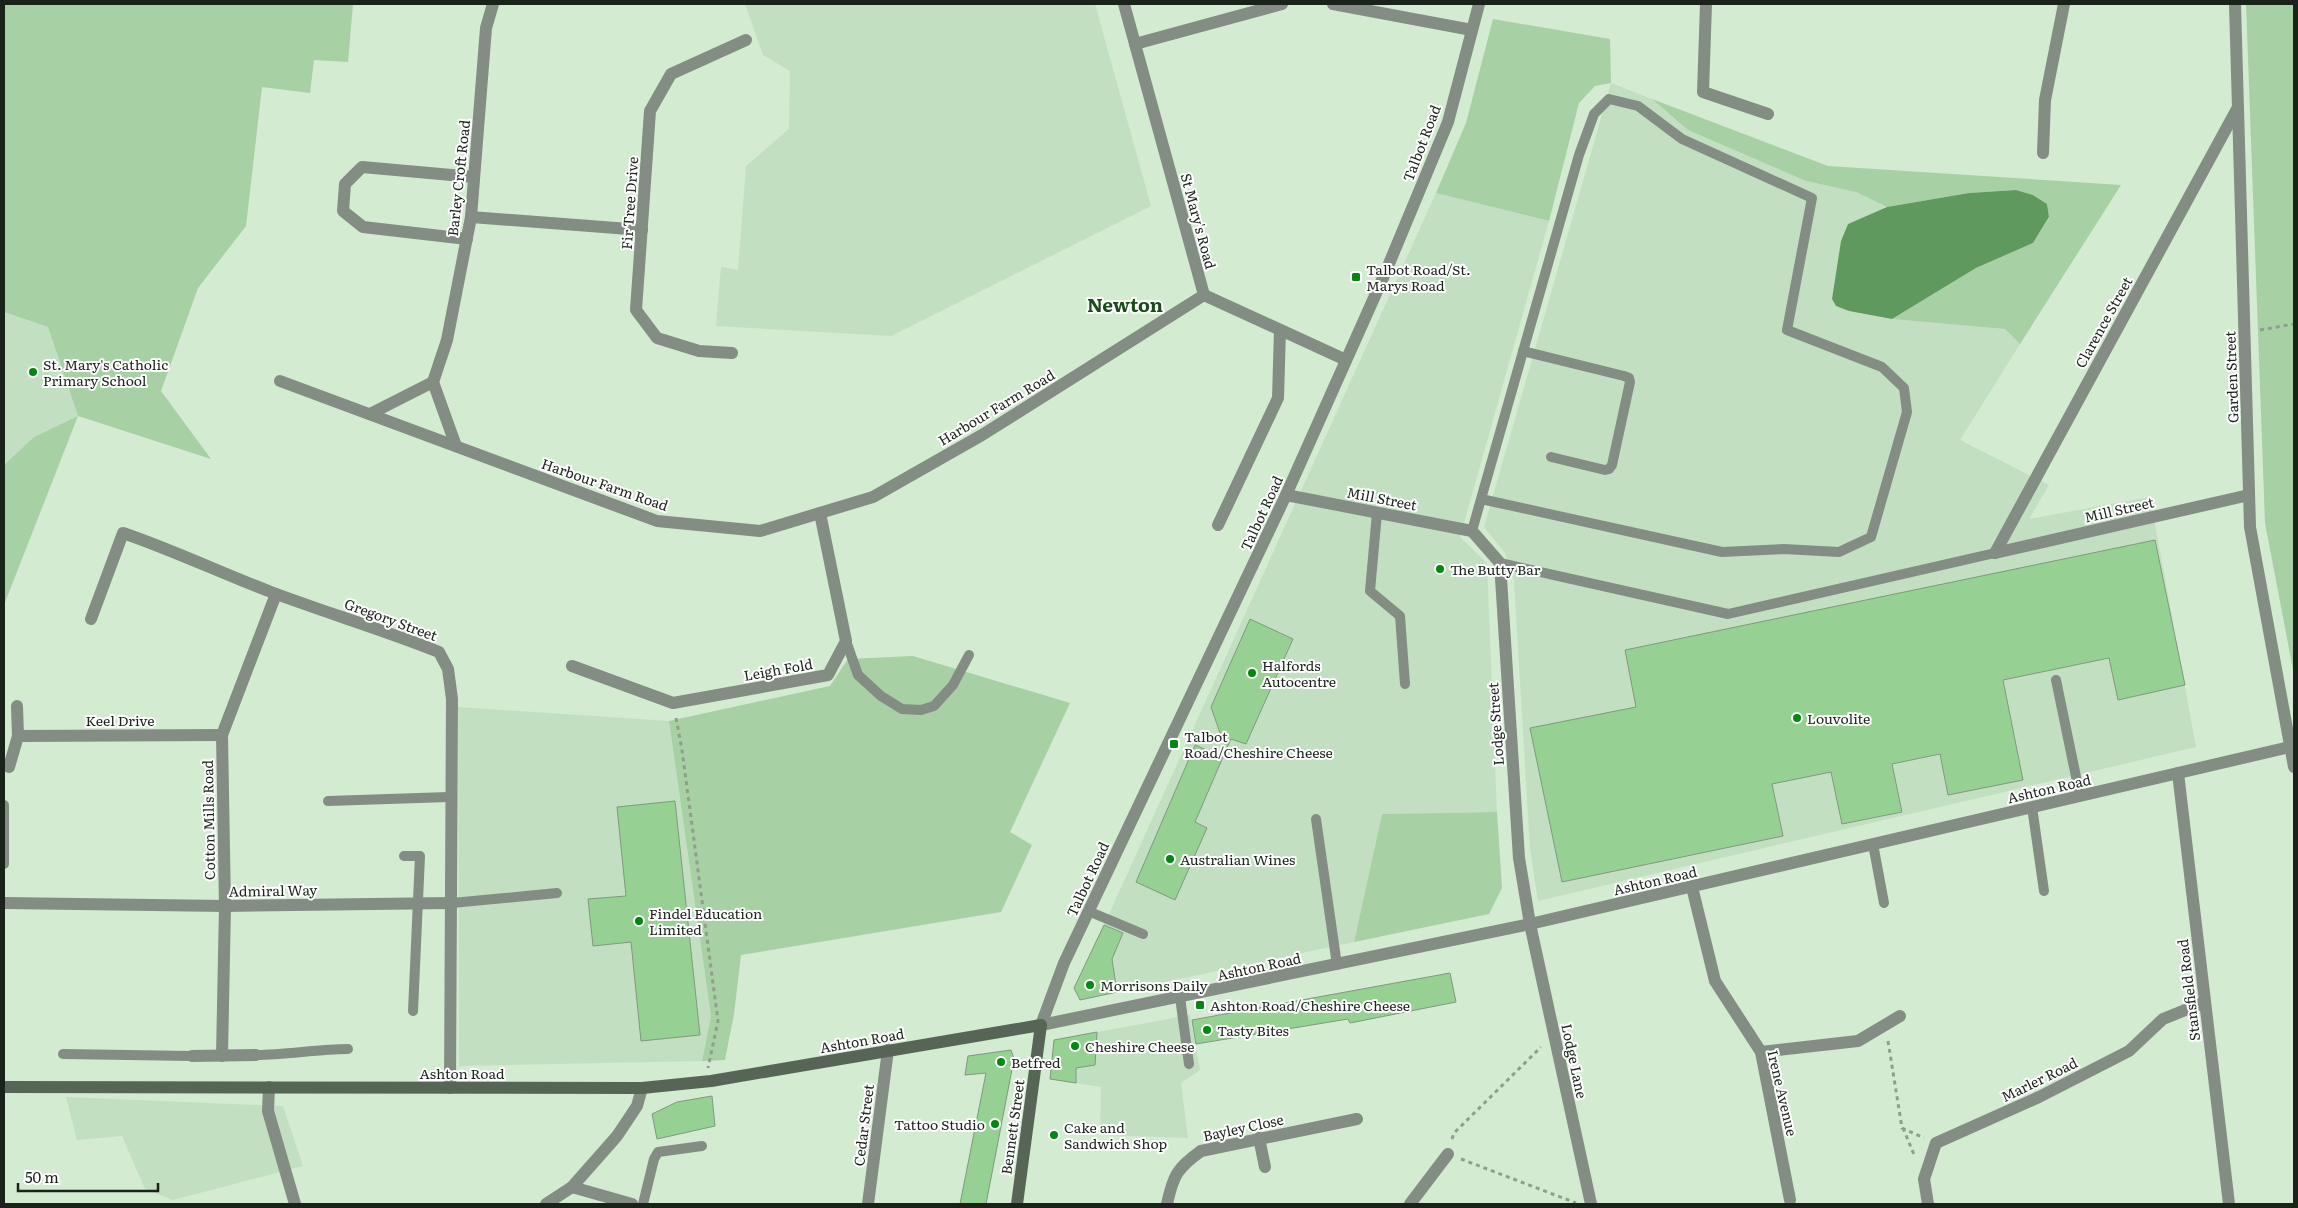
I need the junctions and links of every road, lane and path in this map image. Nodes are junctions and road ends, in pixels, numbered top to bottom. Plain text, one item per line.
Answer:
1 (493, 4) edge
2 (1124, 4) edge
3 (1282, 4) edge
4 (1333, 4) edge
5 (1479, 4) edge
6 (1706, 4) edge
7 (2064, 4) edge
8 (2235, 4) edge
9 (1472, 30) junction
10 (746, 40) dead end
11 (1136, 44) junction
12 (2238, 106) junction
13 (1768, 114) dead end
14 (2043, 153) dead end
15 (474, 177) junction
16 (471, 217) junction
17 (642, 230) junction
18 (467, 239) junction
19 (1204, 295) junction
20 (2294, 324) edge
21 (1280, 330) junction
22 (2244, 333) junction
23 (1523, 351) junction
24 (732, 353) dead end
25 (1346, 360) junction
26 (280, 381) dead end
27 (434, 382) junction
28 (370, 414) junction
29 (456, 446) junction
30 (1551, 457) dead end
31 (1286, 495) junction
32 (2249, 495) junction
33 (1481, 498) junction
34 (1378, 512) junction
35 (820, 513) junction
36 (1218, 525) dead end
37 (1472, 530) junction
38 (1995, 553) junction
39 (1500, 563) junction
40 (276, 594) junction
41 (91, 619) dead end
42 (846, 641) junction
43 (969, 655) dead end
44 (572, 666) dead end
45 (2056, 680) dead end
46 (1405, 684) dead end
47 (673, 703) junction
48 (17, 706) dead end
49 (222, 735) junction
50 (18, 736) junction
51 (2292, 746) edge
52 (9, 767) dead end
53 (2294, 767) edge
54 (2178, 773) junction
55 (2080, 796) junction
56 (449, 797) junction
57 (328, 801) dead end
58 (4, 805) edge
59 (2032, 807) junction
60 (1316, 819) dead end
61 (1873, 844) junction
62 (404, 856) dead end
63 (4, 864) edge
64 (1692, 887) junction
65 (2044, 891) dead end
66 (558, 893) dead end
67 (4, 903) edge
68 (417, 903) junction
69 (452, 903) junction
70 (1884, 903) dead end
71 (224, 906) junction
72 (1088, 911) junction
73 (1530, 924) junction
74 (1143, 934) dead end
75 (1338, 965) junction
76 (1180, 998) junction
77 (2205, 1002) junction
78 (413, 1011) dead end
79 (1900, 1016) dead end
80 (1041, 1025) junction
81 (1554, 1034) junction
82 (348, 1049) dead end
83 (888, 1050) junction
84 (1890, 1051) dead end
85 (1761, 1052) junction
86 (63, 1054) dead end
87 (256, 1055) joint
88 (192, 1056) joint
89 (222, 1056) junction
90 (1188, 1064) dead end
91 (711, 1080) junction
92 (4, 1087) edge
93 (269, 1087) junction
94 (450, 1088) junction
95 (642, 1088) junction
96 (1357, 1119) dead end
97 (1902, 1128) junction
98 (1259, 1138) junction
99 (1936, 1143) junction
100 (702, 1146) dead end
101 (1448, 1154) junction
102 (1265, 1168) dead end
103 (1924, 1179) junction
104 (572, 1187) junction
105 (1790, 1200) dead end
106 (294, 1204) edge
107 (546, 1204) edge
108 (632, 1204) edge
109 (643, 1204) edge
110 (868, 1204) edge
111 (1017, 1204) edge
112 (1167, 1204) edge
113 (1410, 1204) edge
114 (1579, 1204) edge
115 (1591, 1204) edge
116 (1928, 1204) edge
117 (2229, 1204) edge

1 - 15 street, Barley Croft Road
2 - 11 street, St Mary's Road
3 - 11 street
4 - 9 street
5 - 9 street, Talbot Road
6 - 13 street
7 - 14 street
8 - 12 street, Garden Street
9 - 25 street, Talbot Road
10 - 17 street, Fir Tree Drive
11 - 19 street, St Mary's Road
12 - 22 street, Garden Street
12 - 38 street, Clarence Street
15 - 16 street, Barley Croft Road
15 - 18 street
16 - 17 street
16 - 18 street, Barley Croft Road
17 - 24 street, Fir Tree Drive
18 - 27 street, Barley Croft Road
19 - 21 street
19 - 35 street, Harbour Farm Road
20 - 22 path
21 - 25 street
21 - 36 street
22 - 32 street, Garden Street
23 - 30 lane
23 - 33 lane
23 - 33 lane
25 - 31 street, Talbot Road
26 - 28 street, Harbour Farm Road
27 - 28 street
27 - 29 street
28 - 29 street, Harbour Farm Road
29 - 35 street, Harbour Farm Road
31 - 34 street, Mill Street
31 - 72 street, Talbot Road
32 - 38 street, Mill Street
32 - 51 street, Garden Street
33 - 37 lane
34 - 37 street, Mill Street
34 - 46 lane
35 - 42 street
37 - 39 street
38 - 39 lane
39 - 73 street, Lodge Street
40 - 41 street, Gregory Street
40 - 49 street, Cotton Mills Road
40 - 56 street, Gregory Street
42 - 43 lane
42 - 47 street, Leigh Fold
44 - 47 street
45 - 55 lane
47 - 91 path
48 - 50 street
49 - 50 street, Keel Drive
49 - 71 street, Cotton Mills Road
50 - 52 street
51 - 53 street, Garden Street
51 - 54 street, Ashton Road
54 - 55 street, Ashton Road
54 - 77 street, Stansfield Road
55 - 59 street, Ashton Road
56 - 57 lane
56 - 69 street, Gregory Street
58 - 63 lane
59 - 61 street, Ashton Road
59 - 65 lane
60 - 75 lane
61 - 64 street, Ashton Road
61 - 70 lane
62 - 68 lane
64 - 73 street, Ashton Road
64 - 85 street, Irene Avenue
66 - 69 lane
67 - 71 street, Admiral Way
68 - 69 street, Admiral Way
68 - 71 street, Admiral Way
68 - 78 lane
69 - 94 street, Gregory Street
71 - 89 street, Cotton Mills Road
72 - 74 lane
72 - 80 street, Talbot Road
73 - 75 street, Ashton Road
73 - 81 street, Lodge Lane
75 - 76 street, Ashton Road
76 - 80 street, Ashton Road
76 - 90 lane
77 - 99 street, Marler Road
77 - 117 street, Stansfield Road
79 - 85 street
80 - 83 main road, Ashton Road
80 - 111 main road, Bennett Street
81 - 101 path
81 - 115 street, Lodge Lane
82 - 87 lane
83 - 91 main road, Ashton Road
83 - 110 street, Cedar Street
84 - 97 path
85 - 105 street, Irene Avenue
86 - 88 lane
87 - 89 street
88 - 89 street
91 - 95 main road, Ashton Road
92 - 93 main road, Ashton Road
93 - 94 main road, Ashton Road
93 - 106 street
94 - 95 main road, Ashton Road
95 - 104 street
96 - 98 street, Bayley Close
97 - 99 path
97 - 103 path
98 - 102 street
98 - 112 street, Bayley Close
99 - 103 street
100 - 109 lane
101 - 113 street
101 - 114 path
103 - 116 street
104 - 107 street
104 - 108 street

